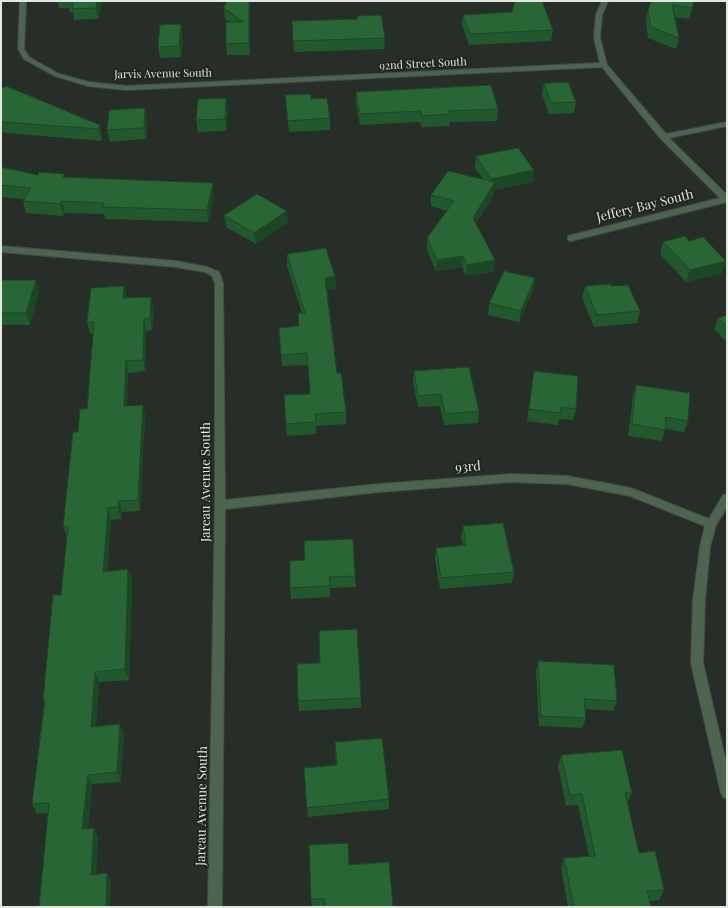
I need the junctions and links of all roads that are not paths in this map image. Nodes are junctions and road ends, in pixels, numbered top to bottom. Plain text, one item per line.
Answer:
1 (23, 1) edge
2 (605, 1) edge
3 (604, 65) junction
4 (244, 83) joint
5 (727, 124) edge
6 (664, 137) junction
7 (727, 200) edge
8 (571, 238) dead end
9 (1, 249) edge
10 (727, 498) edge
11 (220, 505) junction
12 (711, 524) junction
13 (727, 793) edge
14 (215, 907) edge

1 - 4 street, Jarvis Avenue South
2 - 3 street
3 - 4 street, 92nd Street South
3 - 6 street
5 - 6 street
6 - 7 street
7 - 8 street, Jeffery Bay South
9 - 11 street, Jareau Avenue South
10 - 12 street
11 - 12 street, 93rd
11 - 14 street, Jareau Avenue South
12 - 13 street

